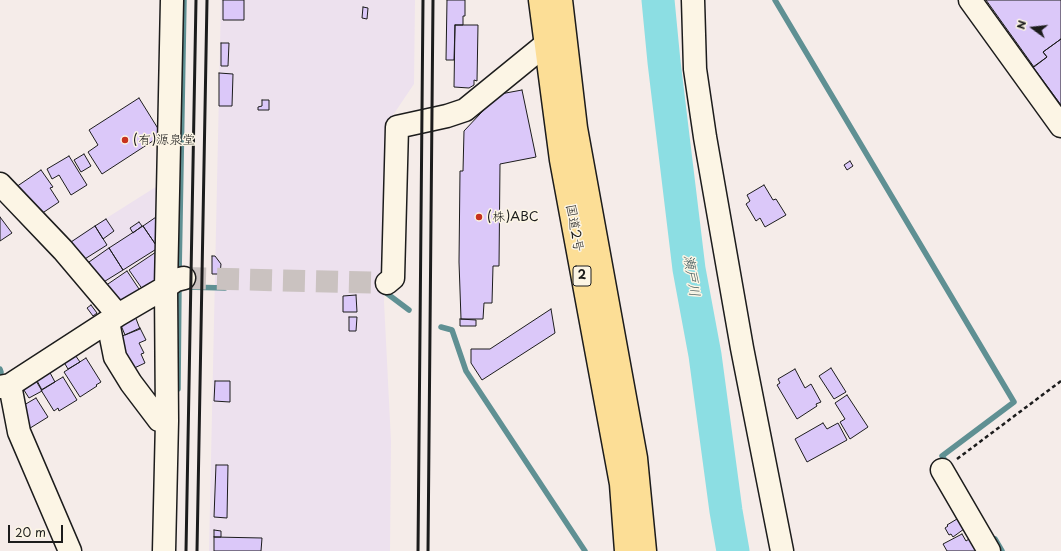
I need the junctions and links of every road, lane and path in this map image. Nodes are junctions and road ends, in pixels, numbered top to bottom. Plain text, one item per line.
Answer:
1 (172, 0) edge
2 (540, 0) edge
3 (562, 0) edge
4 (693, 0) edge
5 (970, 0) edge
6 (546, 44) junction
7 (1061, 126) edge
8 (0, 184) edge
9 (175, 282) junction
10 (387, 283) dead end
11 (113, 318) junction
12 (1061, 381) edge
13 (5, 386) edge
14 (167, 421) junction
15 (947, 466) joint
16 (70, 551) edge
17 (164, 551) edge
18 (626, 551) edge
19 (645, 551) edge
20 (782, 551) edge
21 (989, 551) edge

1 - 9 street
2 - 6 highway, 国道2号 / 2
3 - 19 highway, 国道2号 / 2
4 - 20 street
5 - 7 street
6 - 10 street
6 - 18 highway, 国道2号 / 2
8 - 11 street
9 - 11 street
9 - 14 street
11 - 13 street
11 - 14 street
12 - 15 path
13 - 16 street
14 - 17 street
15 - 21 street

